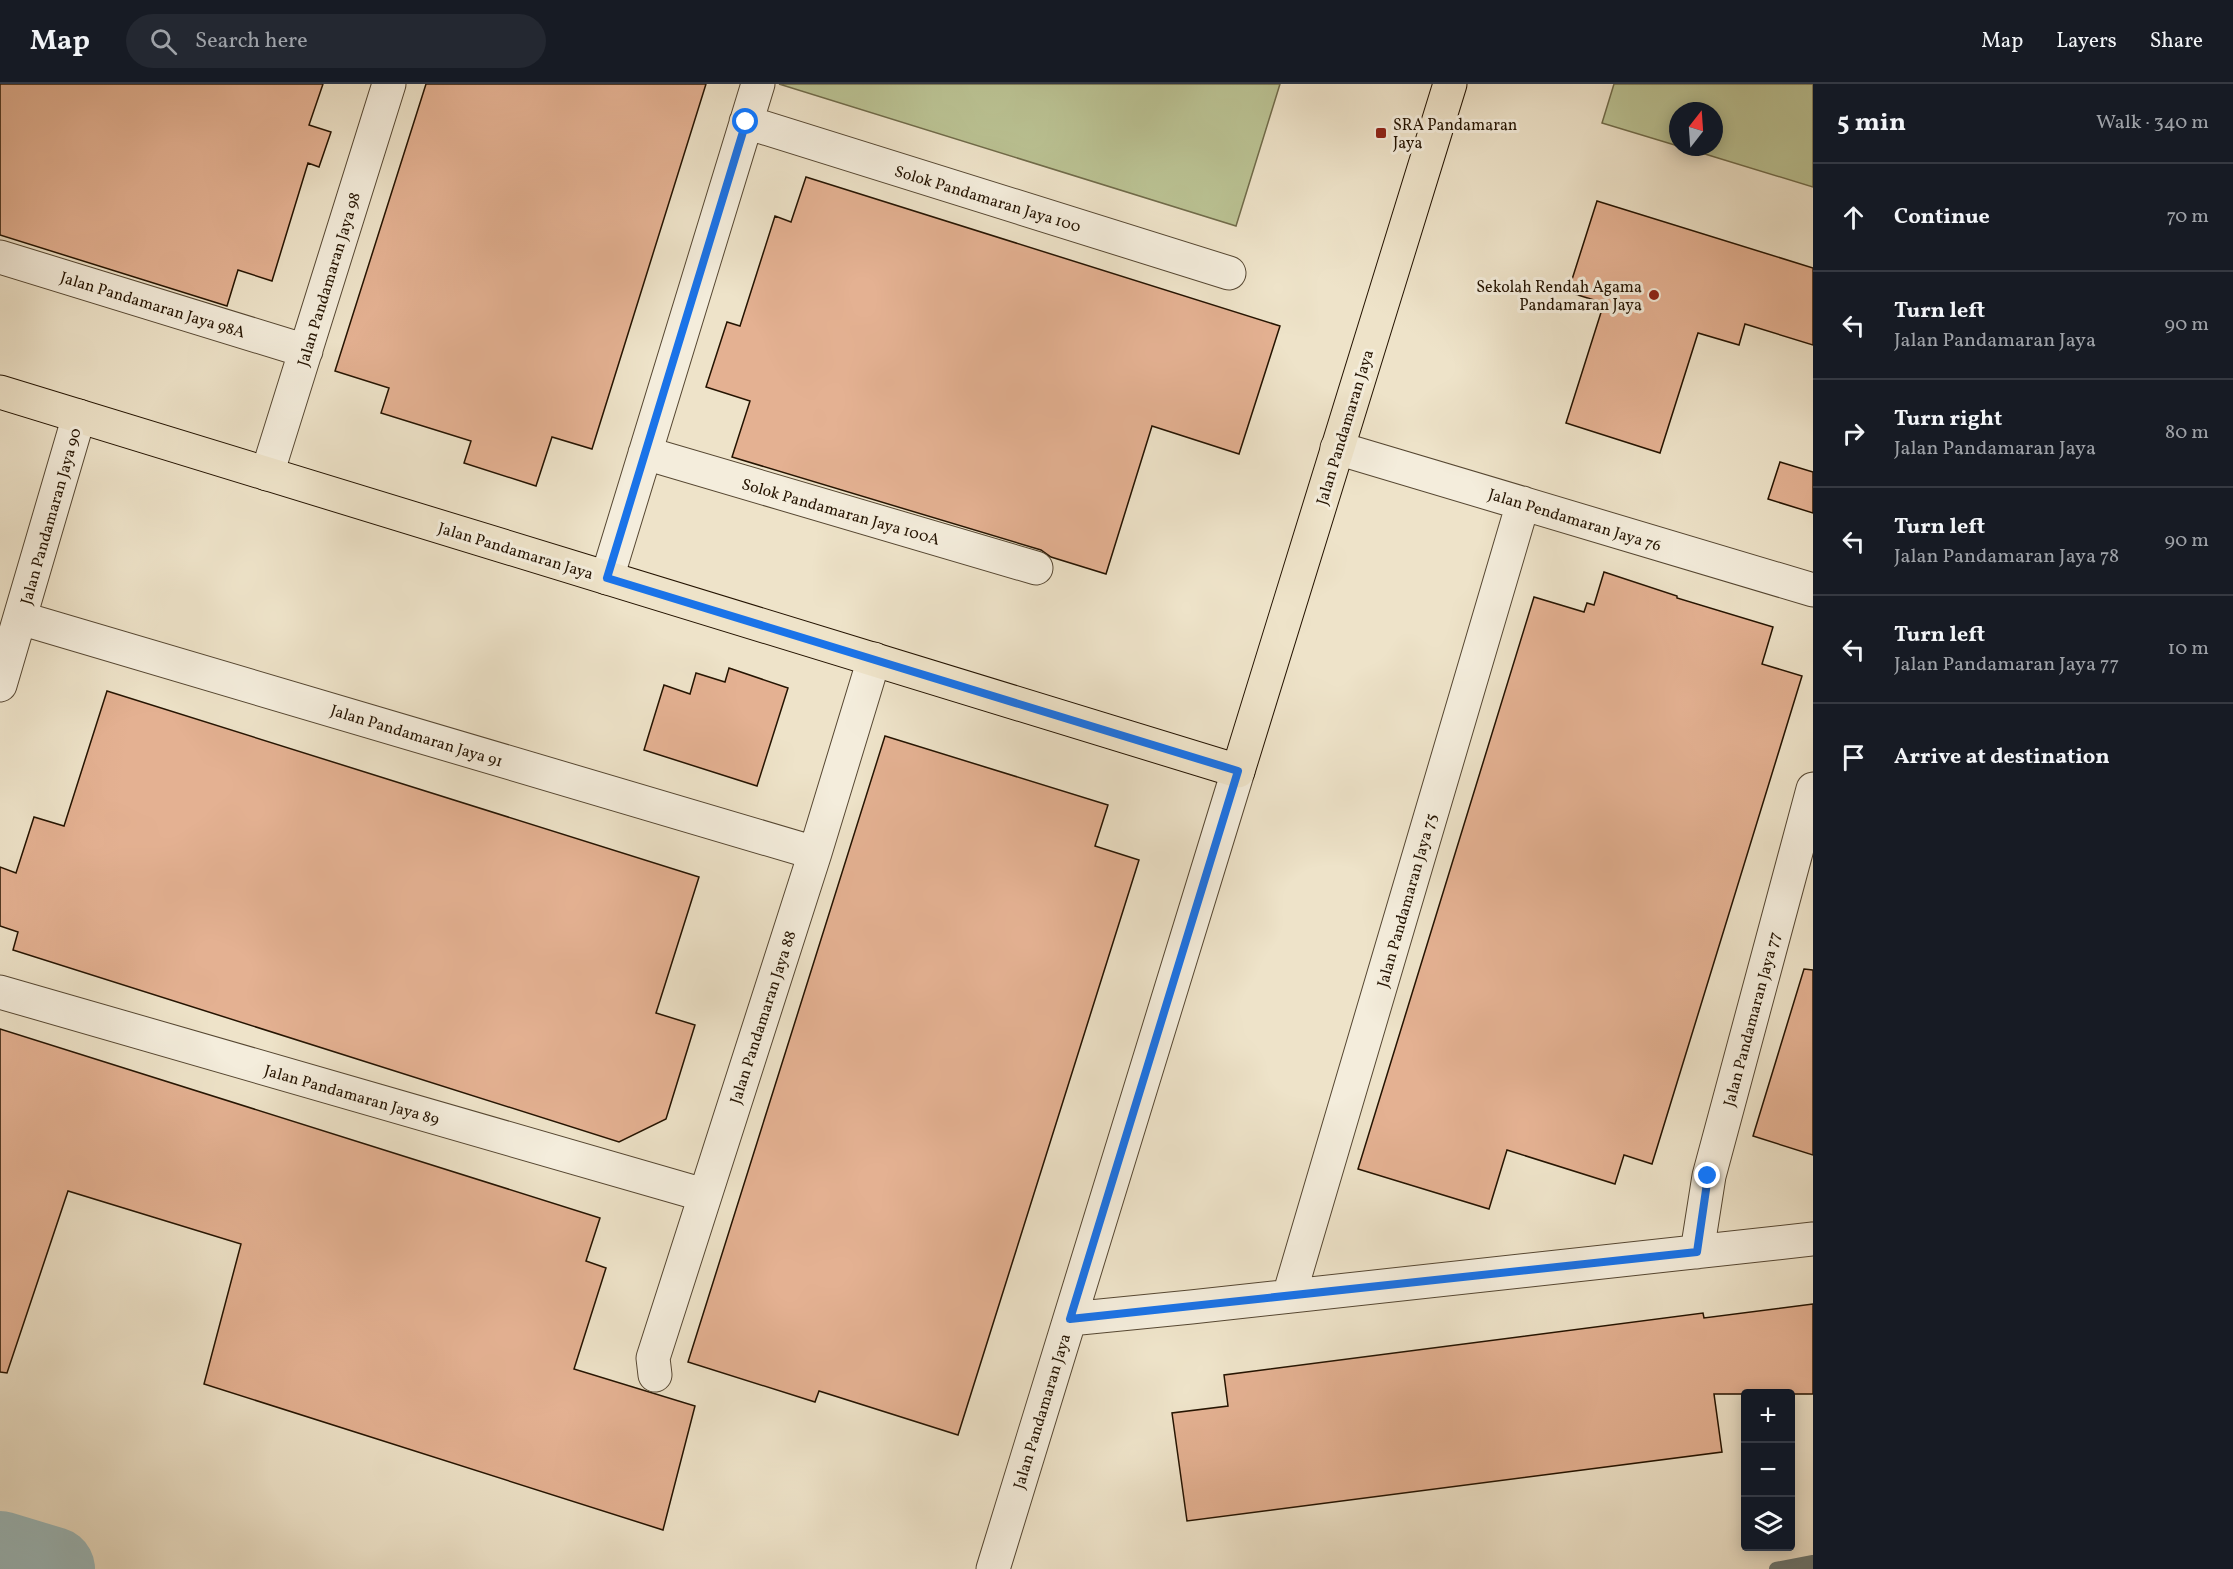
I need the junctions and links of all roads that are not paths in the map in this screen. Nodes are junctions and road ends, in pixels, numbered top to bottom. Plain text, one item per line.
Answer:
1 (389, 84) edge
2 (758, 84) edge
3 (1450, 84) edge
4 (746, 122) junction
5 (0, 257) edge
6 (1229, 273) dead end
7 (306, 351) junction
8 (0, 392) edge
9 (79, 416) junction
10 (1338, 448) junction
11 (645, 453) junction
12 (267, 474) junction
13 (1523, 503) junction
14 (1036, 568) dead end
15 (607, 578) junction
16 (1813, 590) edge
17 (20, 618) junction
18 (874, 659) junction
19 (0, 685) edge
20 (1238, 771) junction
21 (1813, 789) edge
22 (814, 853) junction
23 (0, 992) edge
24 (704, 1196) junction
25 (1813, 1239) edge
26 (1697, 1252) junction
27 (1289, 1296) junction
28 (1070, 1319) junction
29 (655, 1375) dead end
30 (993, 1569) edge

1 - 7 street, Jalan Pandamaran Jaya 98
2 - 4 street
3 - 10 main road, Jalan Pandamaran Jaya
4 - 6 street, Solok Pandamaran Jaya 100
4 - 11 street
5 - 7 street, Jalan Pandamaran Jaya 98A
7 - 12 street, Jalan Pandamaran Jaya 98
8 - 9 main road, Jalan Pandamaran Jaya
9 - 12 main road, Jalan Pandamaran Jaya
9 - 17 street, Jalan Pandamaran Jaya 90
10 - 13 street, Jalan Pendamaran Jaya 76
10 - 20 main road, Jalan Pandamaran Jaya
11 - 14 street, Solok Pandamaran Jaya 100A
11 - 15 street
12 - 15 main road, Jalan Pandamaran Jaya
13 - 16 street, Jalan Pendamaran Jaya 76
13 - 27 street, Jalan Pandamaran Jaya 75
15 - 18 main road, Jalan Pandamaran Jaya
17 - 19 street, Jalan Pandamaran Jaya 90
17 - 22 street, Jalan Pandamaran Jaya 91
18 - 20 main road, Jalan Pandamaran Jaya
18 - 22 street, Jalan Pandamaran Jaya 88
20 - 28 street, Jalan Pandamaran Jaya
21 - 26 street, Jalan Pandamaran Jaya 77
22 - 24 street, Jalan Pandamaran Jaya 88
23 - 24 street, Jalan Pandamaran Jaya 89
24 - 29 street, Jalan Pandamaran Jaya 88
25 - 26 street
26 - 27 street
27 - 28 street
28 - 30 street, Jalan Pandamaran Jaya

